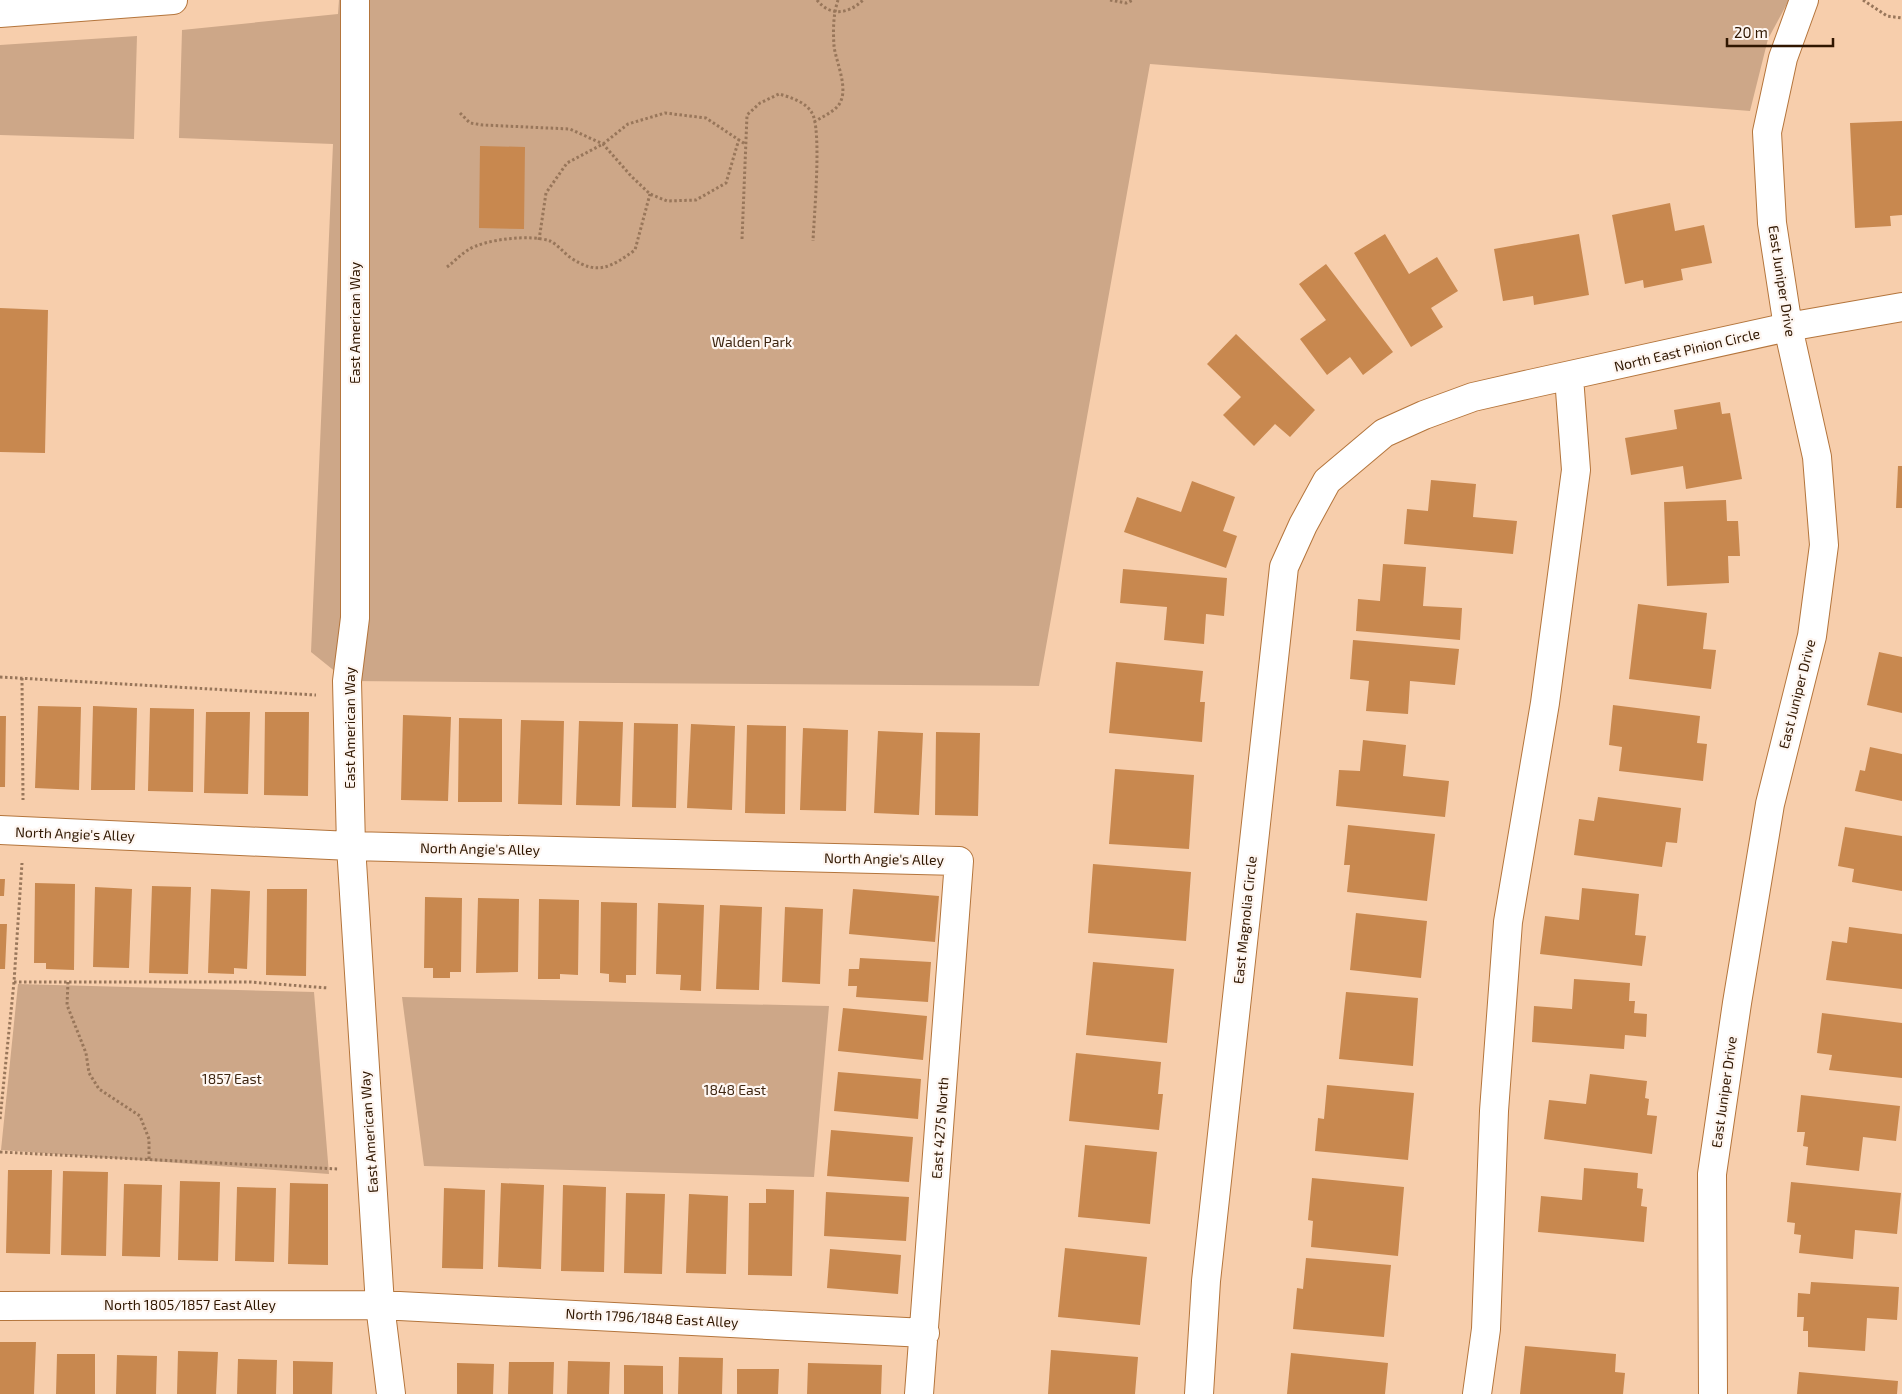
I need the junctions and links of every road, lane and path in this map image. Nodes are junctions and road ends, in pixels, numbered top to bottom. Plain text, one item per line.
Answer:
1 (173, 0) edge
2 (355, 0) edge
3 (816, 0) edge
4 (838, 0) edge
5 (863, 0) edge
6 (1110, 0) edge
7 (1133, 0) edge
8 (1804, 0) edge
9 (1863, 0) edge
10 (834, 12) junction
11 (0, 13) edge
12 (1902, 18) edge
13 (460, 113) dead end
14 (814, 122) junction
15 (739, 139) junction
16 (603, 144) junction
17 (745, 144) junction
18 (650, 194) junction
19 (742, 239) dead end
20 (539, 240) junction
21 (813, 241) dead end
22 (447, 267) dead end
23 (1902, 307) edge
24 (1788, 327) junction
25 (1569, 377) junction
26 (1530, 384) joint
27 (0, 677) edge
28 (22, 678) junction
29 (316, 696) dead end
30 (23, 804) dead end
31 (0, 830) edge
32 (351, 846) junction
33 (22, 858) dead end
34 (959, 861) joint
35 (14, 982) junction
36 (68, 982) junction
37 (334, 988) dead end
38 (0, 1119) edge
39 (0, 1152) edge
40 (149, 1160) junction
41 (344, 1169) dead end
42 (380, 1305) junction
43 (0, 1306) edge
44 (925, 1333) junction
45 (391, 1394) edge
46 (920, 1394) edge
47 (1199, 1394) edge
48 (1477, 1394) edge
49 (1713, 1394) edge

1 - 11 street
2 - 32 street, East American Way
3 - 10 path
4 - 10 path
5 - 10 path
6 - 7 path
8 - 24 street, East Juniper Drive
9 - 12 path
10 - 14 path
13 - 16 path
14 - 17 path
14 - 21 path
15 - 16 path
15 - 17 path
15 - 18 path
16 - 18 path
16 - 20 path
17 - 19 path
18 - 20 path
20 - 22 path
23 - 24 street, North East Pinion Circle
24 - 25 street, North East Pinion Circle
24 - 49 street, East Juniper Drive
25 - 26 street, North East Pinion Circle
25 - 48 street
26 - 47 street, East Magnolia Circle
27 - 28 path
28 - 29 path
28 - 30 path
31 - 32 street, North Angie's Alley
32 - 34 street, North Angie's Alley
32 - 42 street, East American Way
33 - 35 path
34 - 44 street, East 4275 North
35 - 36 path
35 - 38 path
36 - 37 path
36 - 40 path
39 - 40 path
40 - 41 path
42 - 43 street, North 1805/1857 East Alley
42 - 44 street, North 1796/1848 East Alley
42 - 45 street, East American Way
44 - 46 street, East 4275 North

